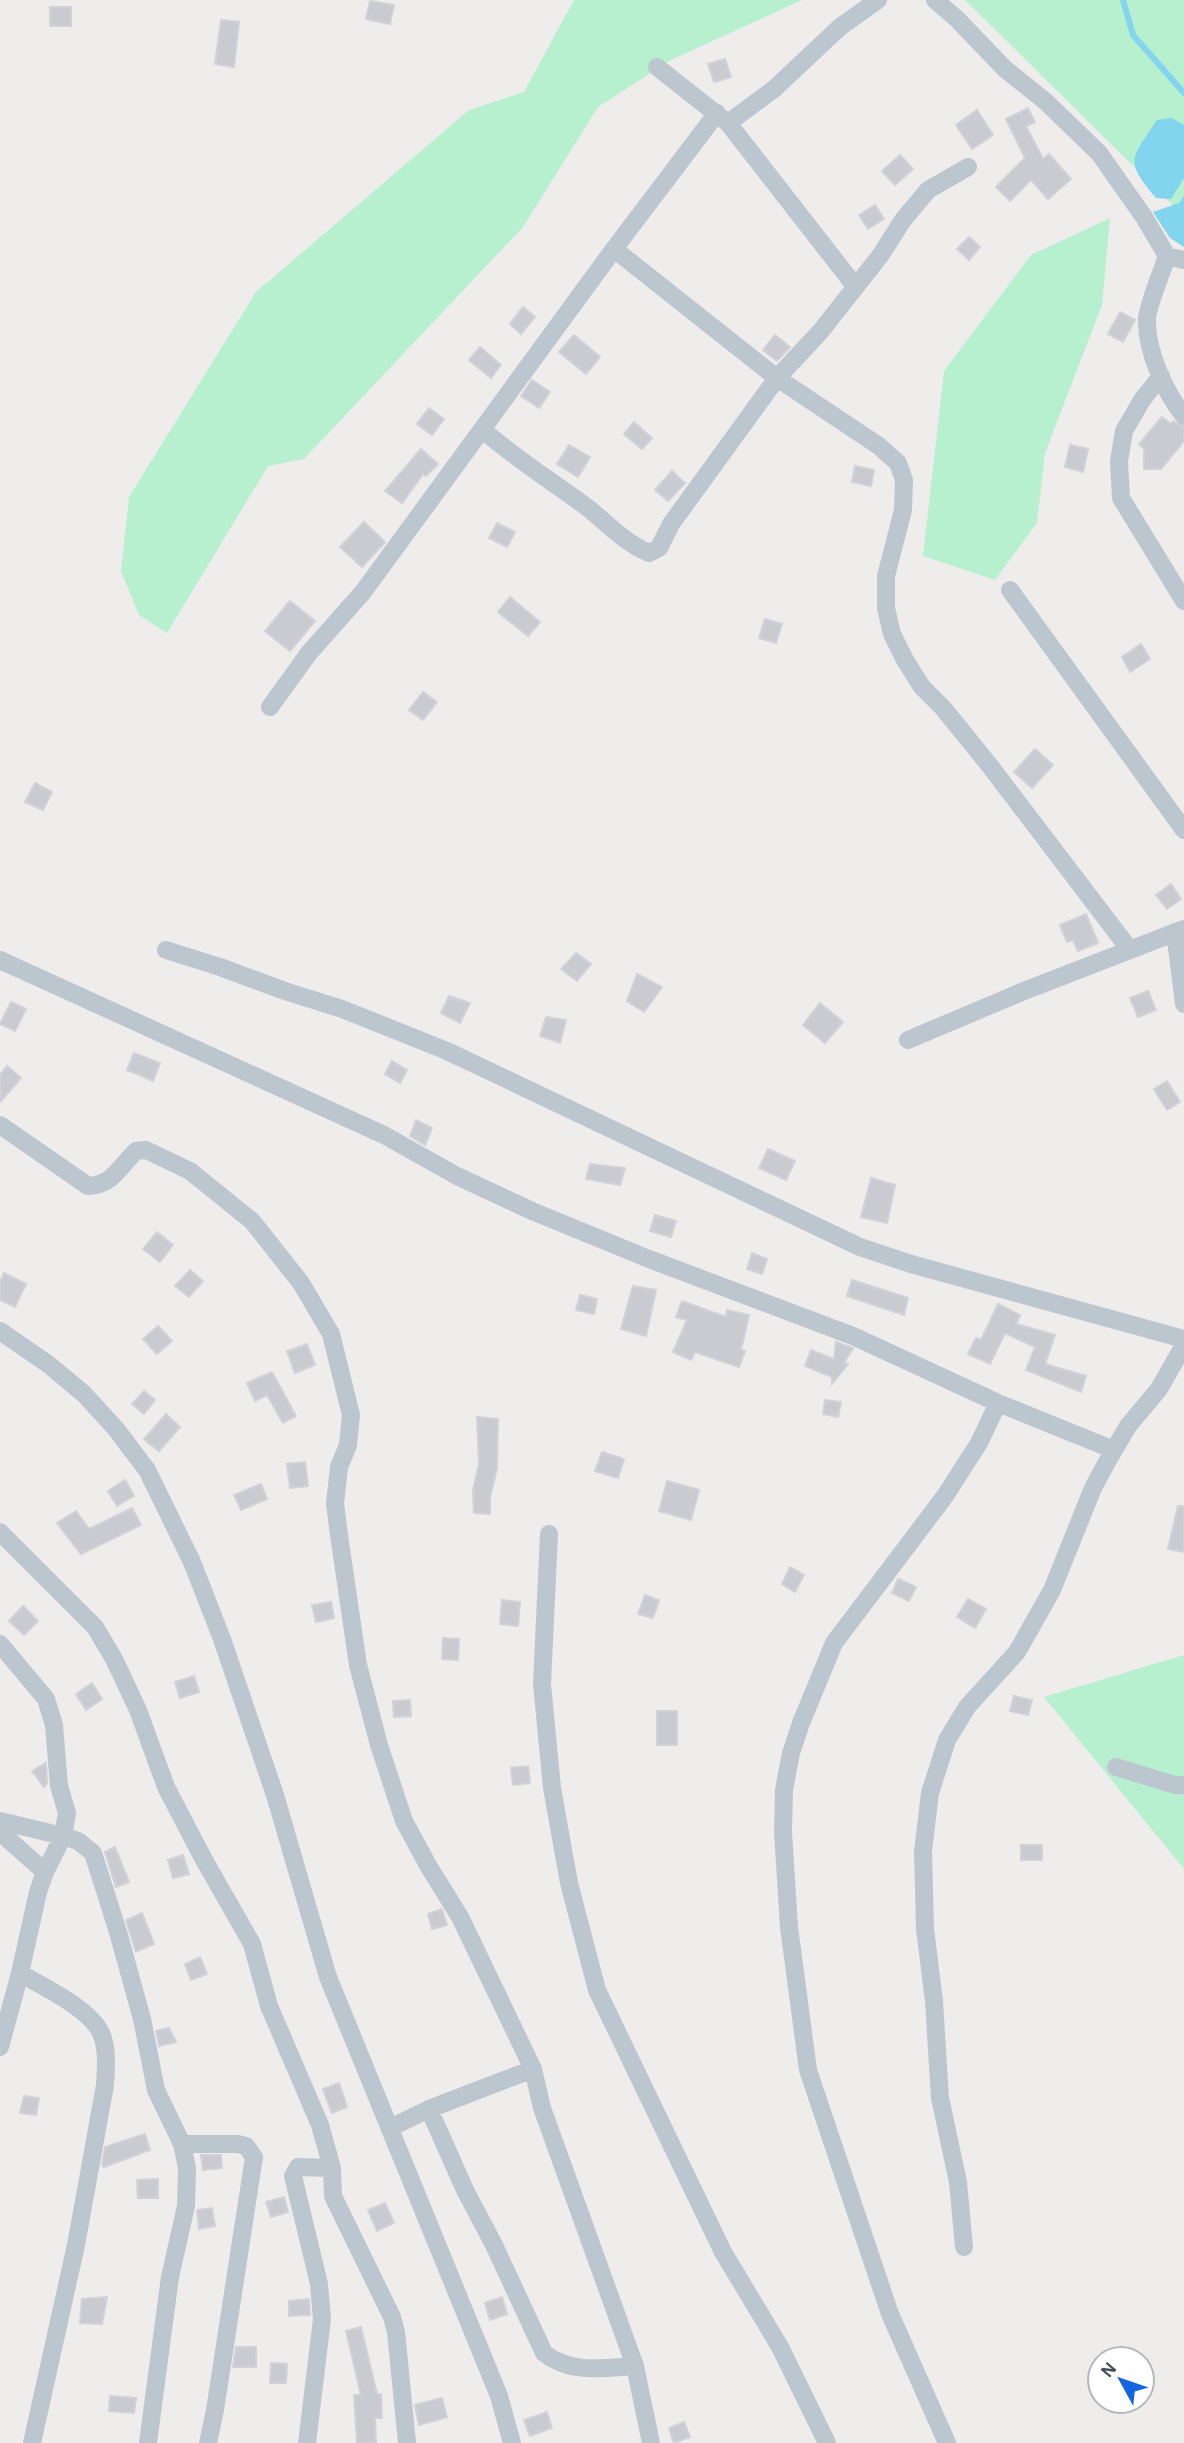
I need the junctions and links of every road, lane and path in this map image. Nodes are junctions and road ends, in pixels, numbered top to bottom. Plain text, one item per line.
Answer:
1 (878, 0) edge
2 (935, 0) edge
3 (657, 67) dead end
4 (723, 118) junction
5 (968, 167) dead end
6 (614, 249) junction
7 (1176, 258) edge
8 (855, 286) junction
9 (1161, 376) junction
10 (777, 378) junction
11 (1184, 416) edge
12 (483, 430) junction
13 (1010, 590) dead end
14 (1184, 601) edge
15 (270, 707) dead end
16 (1184, 830) edge
17 (1180, 930) edge
18 (166, 950) dead end
19 (1130, 950) junction
20 (0, 960) edge
21 (1184, 1004) edge
22 (908, 1040) dead end
23 (0, 1125) edge
24 (0, 1331) edge
25 (1184, 1339) edge
26 (1184, 1345) edge
27 (999, 1403) junction
28 (1114, 1450) junction
29 (0, 1532) edge
30 (549, 1534) dead end
31 (0, 1644) edge
32 (1116, 1767) dead end
33 (1184, 1785) edge
34 (0, 1821) edge
35 (0, 1832) edge
36 (63, 1836) junction
37 (45, 1872) junction
38 (20, 1973) junction
39 (0, 2047) edge
40 (533, 2069) junction
41 (429, 2109) junction
42 (390, 2128) junction
43 (182, 2144) junction
44 (332, 2168) junction
45 (964, 2247) dead end
46 (635, 2366) junction
47 (32, 2443) edge
48 (148, 2443) edge
49 (208, 2443) edge
50 (307, 2443) edge
51 (407, 2443) edge
52 (512, 2443) edge
53 (652, 2443) edge
54 (827, 2443) edge
55 (947, 2443) edge

1 - 4 street
2 - 7 street
3 - 4 street
4 - 6 street
4 - 8 street
5 - 8 street
6 - 10 street
6 - 12 street
7 - 9 street
8 - 10 street
9 - 11 street
9 - 14 street
10 - 12 street
10 - 19 street
12 - 15 street
13 - 16 street
17 - 19 street
17 - 21 street
18 - 25 street
19 - 22 street
20 - 27 street
23 - 40 street
24 - 42 street
26 - 28 street
27 - 28 street
27 - 55 street
28 - 45 street
29 - 44 street
30 - 54 street
31 - 36 street
32 - 33 street
34 - 36 street
35 - 37 street
36 - 37 street
36 - 43 street
37 - 38 street
38 - 39 street
38 - 47 street
40 - 41 street
40 - 46 street
41 - 42 street
41 - 46 street
42 - 52 street
43 - 48 street
43 - 49 street
44 - 50 street
44 - 51 street
46 - 53 street

